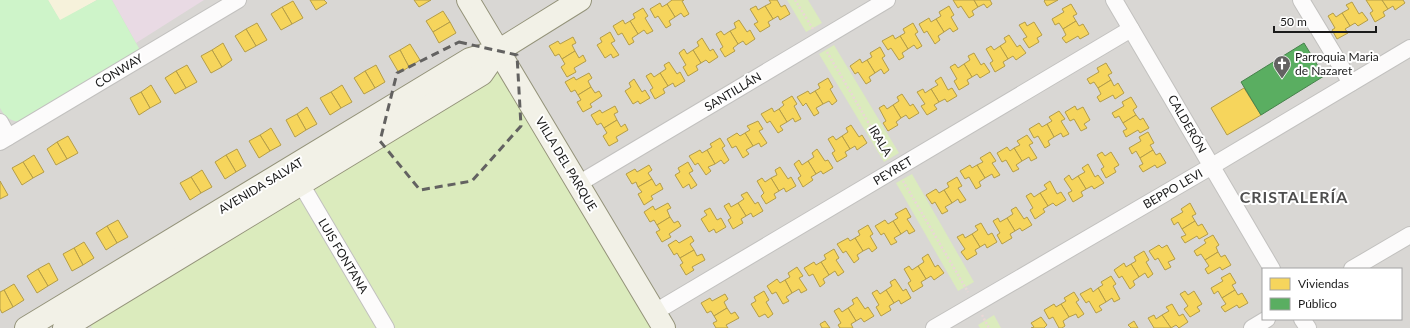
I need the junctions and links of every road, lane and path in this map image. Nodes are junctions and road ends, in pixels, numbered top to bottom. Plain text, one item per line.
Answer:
1 (238, 0) edge
2 (468, 0) edge
3 (580, 0) edge
4 (795, 0) edge
5 (887, 0) edge
6 (1114, 0) edge
7 (1301, 0) edge
8 (1131, 29) junction
9 (820, 40) junction
10 (1410, 48) edge
11 (498, 50) junction
12 (1351, 83) junction
13 (0, 122) edge
14 (4, 139) edge
15 (1212, 166) junction
16 (896, 169) junction
17 (301, 184) junction
18 (578, 184) junction
19 (1410, 234) edge
20 (1271, 268) edge
21 (1354, 268) edge
22 (975, 304) junction
23 (84, 314) edge
24 (660, 320) edge
25 (1265, 320) edge
26 (26, 328) edge
27 (64, 328) edge
28 (386, 328) edge
29 (934, 328) edge
30 (1252, 328) edge

1 - 14 street, CONWAY
2 - 11 street, VILLA DEL PARQUE
3 - 11 street, AVENIDA SALVAT
4 - 9 path, IRALA
5 - 9 street, SANTILLÁN
6 - 8 street, CALDERÓN
7 - 12 street
8 - 15 street, CALDERÓN
8 - 16 street, PEYRET
9 - 16 path, IRALA
9 - 18 street, SANTILLÁN
10 - 12 street, BEPPO LEVI
11 - 17 street, AVENIDA SALVAT
11 - 18 street, VILLA DEL PARQUE
11 - 23 street, AVENIDA SALVAT
12 - 15 street, BEPPO LEVI
13 - 14 street
15 - 20 street, CALDERÓN
15 - 22 street, BEPPO LEVI
16 - 22 path, IRALA
16 - 24 street, PEYRET
17 - 23 street, AVENIDA SALVAT
17 - 28 street, LUIS FONTANA
18 - 24 street, VILLA DEL PARQUE
19 - 21 street
22 - 29 street, BEPPO LEVI
23 - 26 street, AVENIDA SALVAT
23 - 27 street, AVENIDA SALVAT
25 - 30 street

